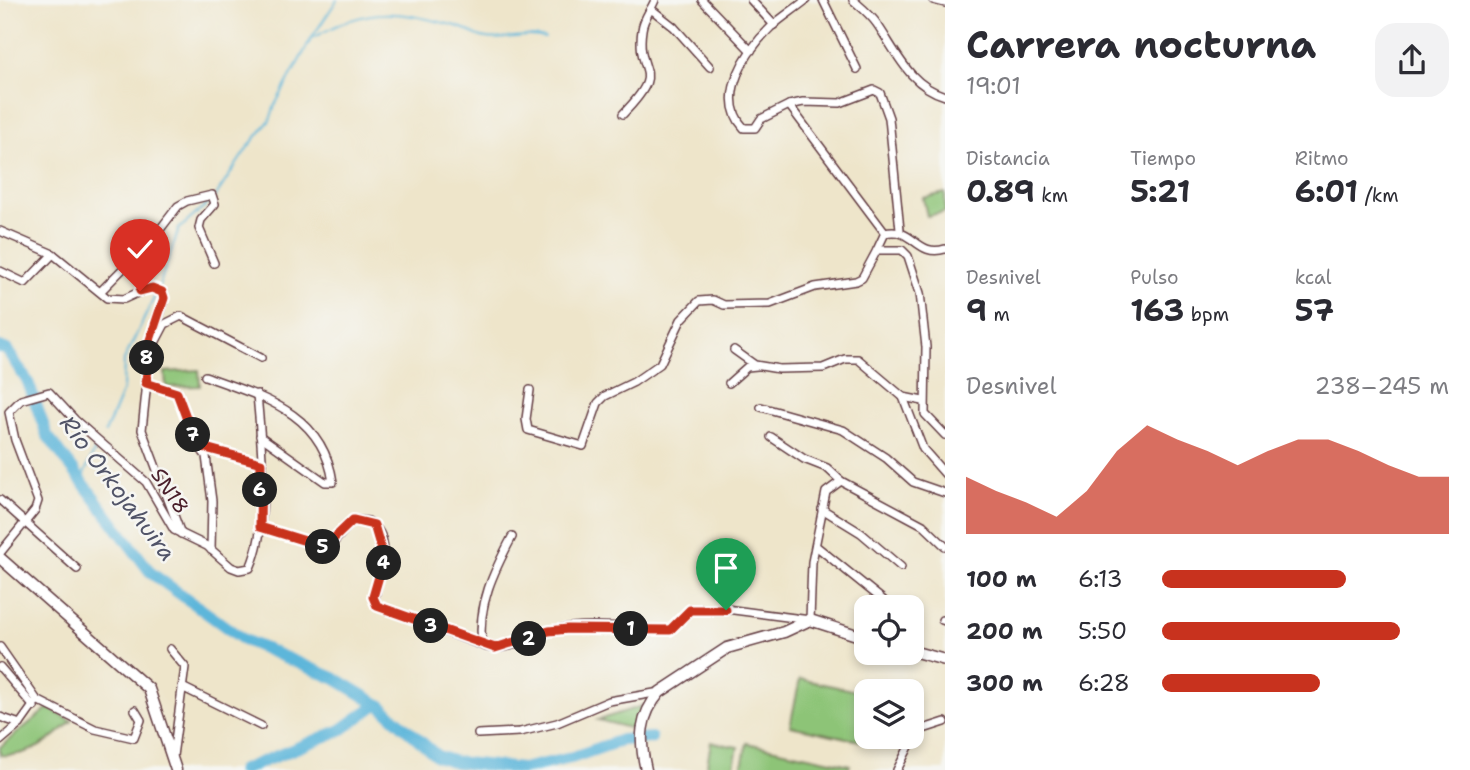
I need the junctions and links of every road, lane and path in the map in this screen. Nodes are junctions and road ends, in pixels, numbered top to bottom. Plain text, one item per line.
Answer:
1 (655, 0) edge
2 (702, 0) edge
3 (751, 0) edge
4 (806, 0) edge
5 (823, 0) edge
6 (853, 0) edge
7 (933, 0) edge
8 (945, 3) edge
9 (651, 9) junction
10 (774, 24) junction
11 (751, 51) junction
12 (710, 67) dead end
13 (857, 69) dead end
14 (945, 96) edge
15 (789, 105) junction
16 (623, 114) dead end
17 (900, 230) junction
18 (0, 231) edge
19 (885, 233) junction
20 (945, 249) edge
21 (877, 250) junction
22 (53, 254) junction
23 (214, 262) dead end
24 (0, 271) edge
25 (101, 291) junction
26 (734, 350) dead end
27 (261, 358) dead end
28 (149, 363) junction
29 (757, 366) junction
30 (205, 376) dead end
31 (146, 383) junction
32 (729, 383) dead end
33 (530, 390) dead end
34 (257, 394) junction
35 (902, 397) junction
36 (923, 401) junction
37 (761, 407) dead end
38 (945, 435) edge
39 (260, 436) junction
40 (771, 437) dead end
41 (202, 447) junction
42 (261, 463) junction
43 (945, 474) edge
44 (841, 481) junction
45 (945, 493) edge
46 (0, 500) edge
47 (822, 509) junction
48 (24, 522) junction
49 (260, 527) junction
50 (181, 534) junction
51 (512, 537) dead end
52 (816, 546) junction
53 (945, 546) edge
54 (211, 550) junction
55 (0, 555) edge
56 (901, 567) dead end
57 (77, 569) dead end
58 (877, 595) edge
59 (810, 620) junction
60 (854, 634) edge
61 (482, 644) junction
62 (0, 647) edge
63 (170, 649) dead end
64 (924, 654) edge
65 (945, 660) edge
66 (0, 667) edge
67 (182, 687) junction
68 (660, 692) junction
69 (35, 704) junction
70 (135, 710) dead end
71 (0, 717) edge
72 (945, 722) edge
73 (20, 724) junction
74 (261, 726) dead end
75 (478, 734) dead end
76 (0, 741) edge
77 (174, 765) edge
78 (646, 770) edge
79 (898, 770) edge

1 - 9 street
2 - 11 street
3 - 10 street
4 - 10 street
5 - 13 street
6 - 14 street
7 - 8 street
9 - 12 street
9 - 16 street
10 - 11 street
11 - 15 street
15 - 17 street
15 - 19 street
17 - 19 street
17 - 20 street
18 - 22 street
19 - 21 street
21 - 33 street
21 - 36 street
22 - 24 street
22 - 25 street
23 - 25 street
25 - 28 street
26 - 29 street
27 - 28 street
28 - 31 street
29 - 32 street
29 - 35 street
30 - 34 street
31 - 41 street
31 - 50 street
34 - 39 street
34 - 39 street
35 - 36 street
35 - 43 street
36 - 38 street
37 - 45 street
39 - 42 street
40 - 44 street
41 - 42 street
41 - 54 street
42 - 49 street
44 - 47 street
44 - 53 street
46 - 48 street
47 - 52 street
47 - 56 street
48 - 50 street, SN18
48 - 55 street
48 - 57 street
49 - 54 street, SN18
49 - 61 street
50 - 54 street, SN18
51 - 61 street
52 - 58 street
52 - 59 street
55 - 77 main road
59 - 60 main road
59 - 61 street
59 - 68 main road
62 - 69 street
63 - 67 street
64 - 65 main road
66 - 69 street
67 - 74 street
67 - 77 street
68 - 75 street
68 - 78 main road
69 - 70 street
69 - 73 street
71 - 73 street
72 - 79 street
73 - 76 street

